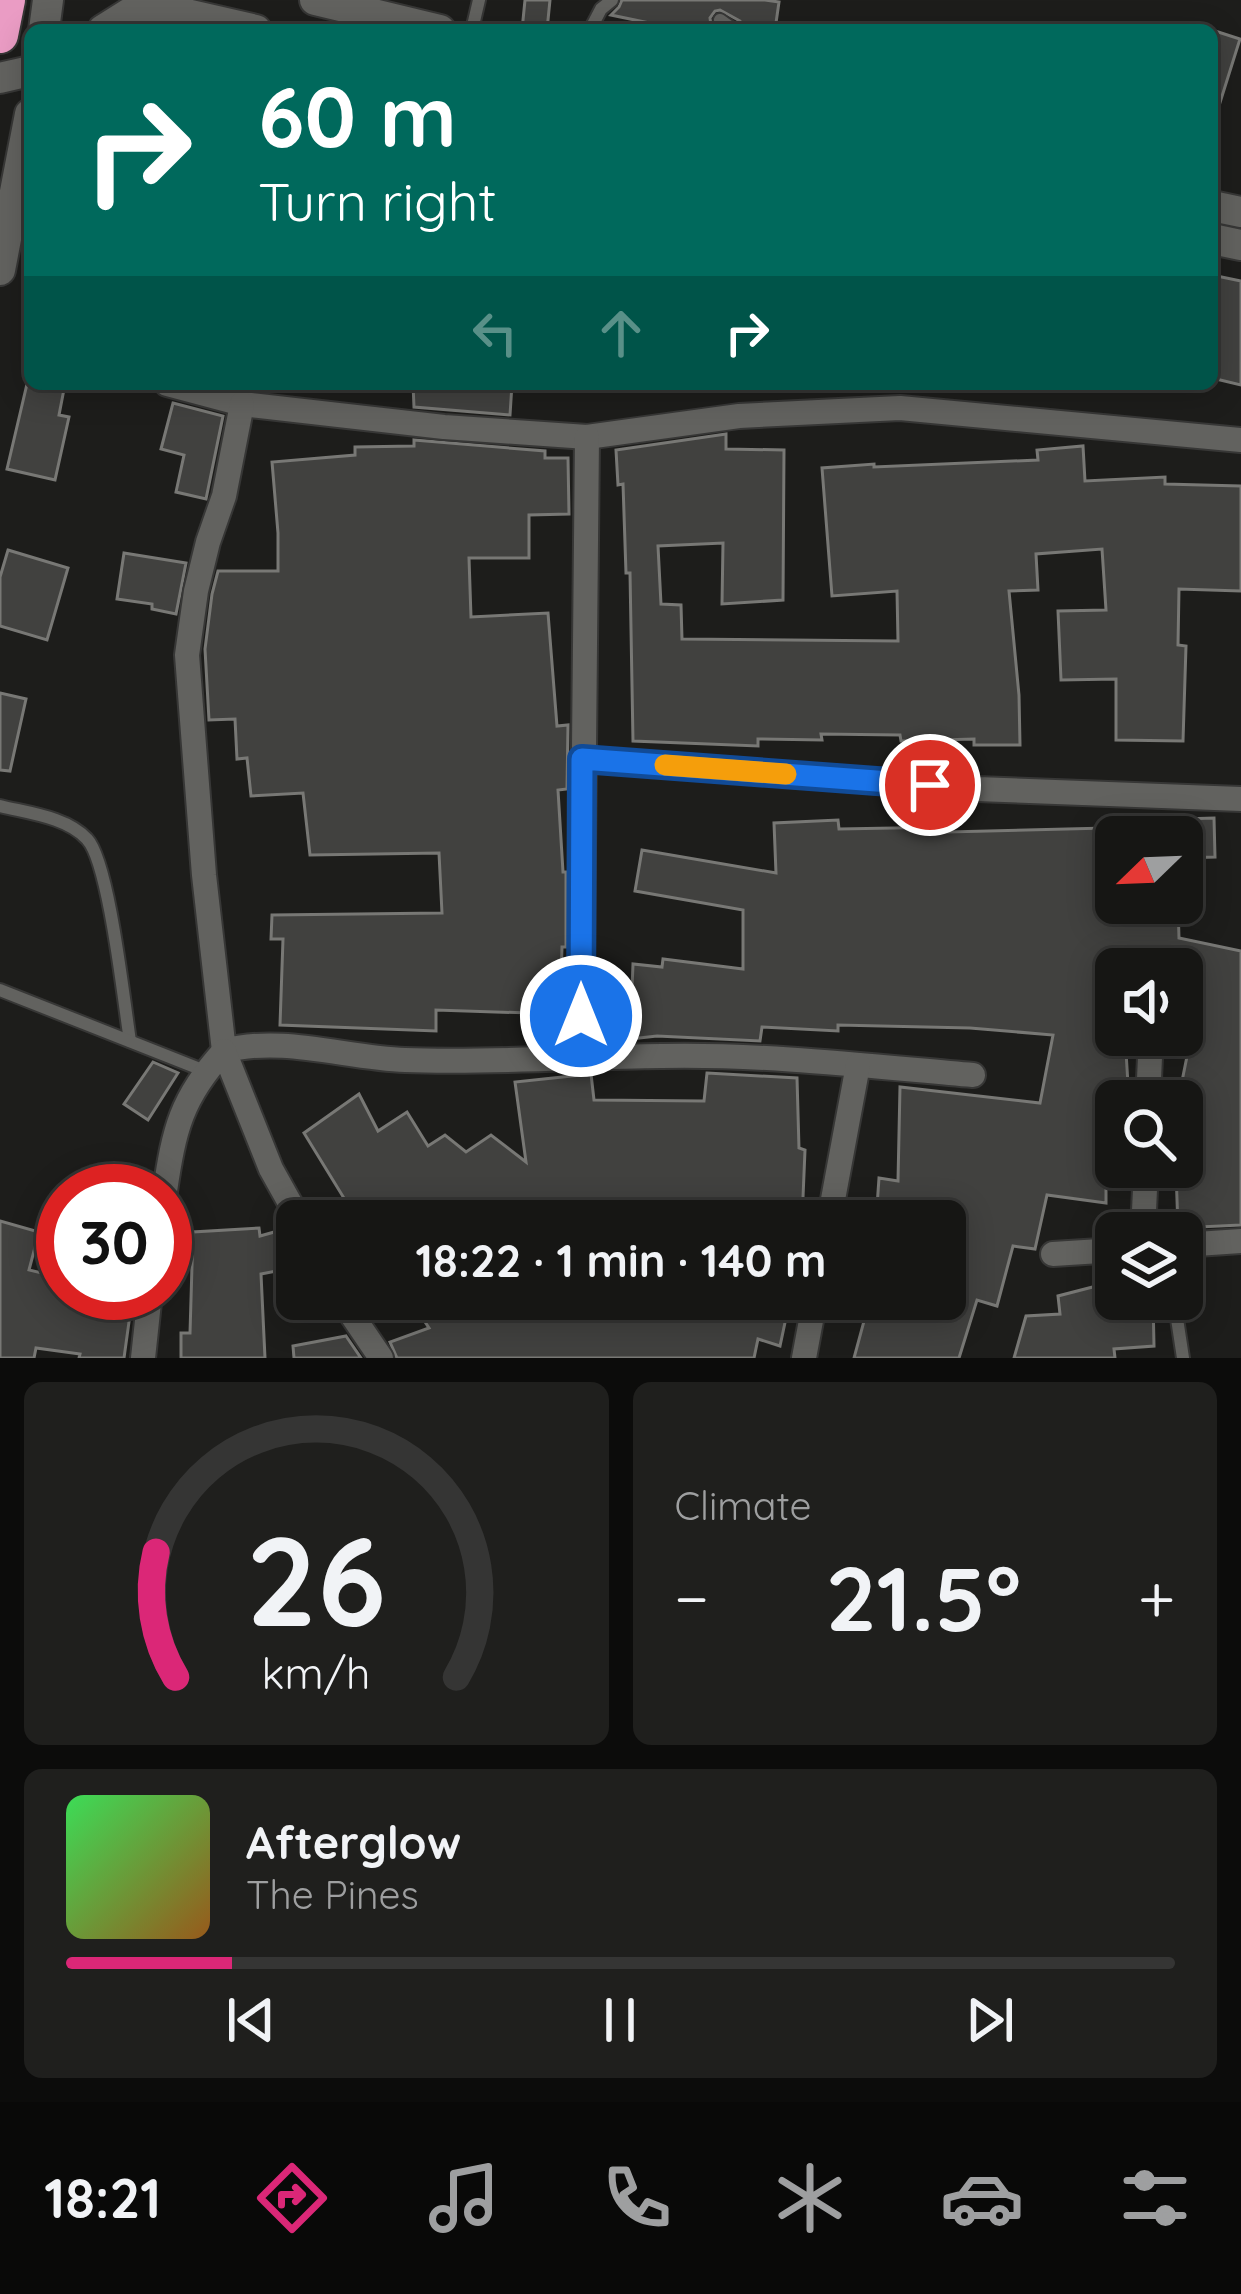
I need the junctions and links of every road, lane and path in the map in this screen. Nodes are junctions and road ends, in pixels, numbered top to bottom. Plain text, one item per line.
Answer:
1 (7, 0) edge
2 (315, 0) edge
3 (612, 0) edge
4 (157, 4) edge
5 (356, 4) edge
6 (720, 20) dead end
7 (113, 24) edge
8 (233, 24) edge
9 (421, 24) edge
10 (593, 24) edge
11 (726, 24) edge
12 (0, 35) edge
13 (24, 145) edge
14 (0, 270) edge
15 (190, 390) edge
16 (242, 404) junction
17 (587, 437) junction
18 (1241, 440) edge
19 (582, 759) junction
20 (1241, 799) edge
21 (0, 806) edge
22 (0, 990) edge
23 (130, 1041) junction
24 (224, 1051) junction
25 (581, 1059) junction
26 (858, 1065) junction
27 (205, 1071) junction
28 (973, 1076) dead end
29 (169, 1164) edge
30 (289, 1200) edge
31 (833, 1200) edge
32 (1241, 1240) edge
33 (1203, 1243) edge
34 (1095, 1251) edge
35 (1053, 1254) dead end
36 (147, 1320) edge
37 (355, 1320) edge
38 (810, 1320) edge
39 (1177, 1320) edge
40 (143, 1358) edge
41 (381, 1358) edge
42 (804, 1358) edge
43 (1183, 1358) edge

1 - 12 highway
2 - 5 street
3 - 10 lane
4 - 7 street
4 - 8 street
5 - 9 street
6 - 11 lane
13 - 14 street
15 - 16 street
16 - 17 street
16 - 24 street
17 - 18 street
17 - 19 street
19 - 20 street
19 - 25 street
21 - 23 lane
22 - 23 lane
23 - 27 lane
24 - 25 street
24 - 27 street
24 - 30 street
25 - 26 street
26 - 28 street
26 - 31 street
27 - 29 street
32 - 33 street
34 - 35 street
36 - 40 street
37 - 41 street
38 - 42 street
39 - 43 lane

